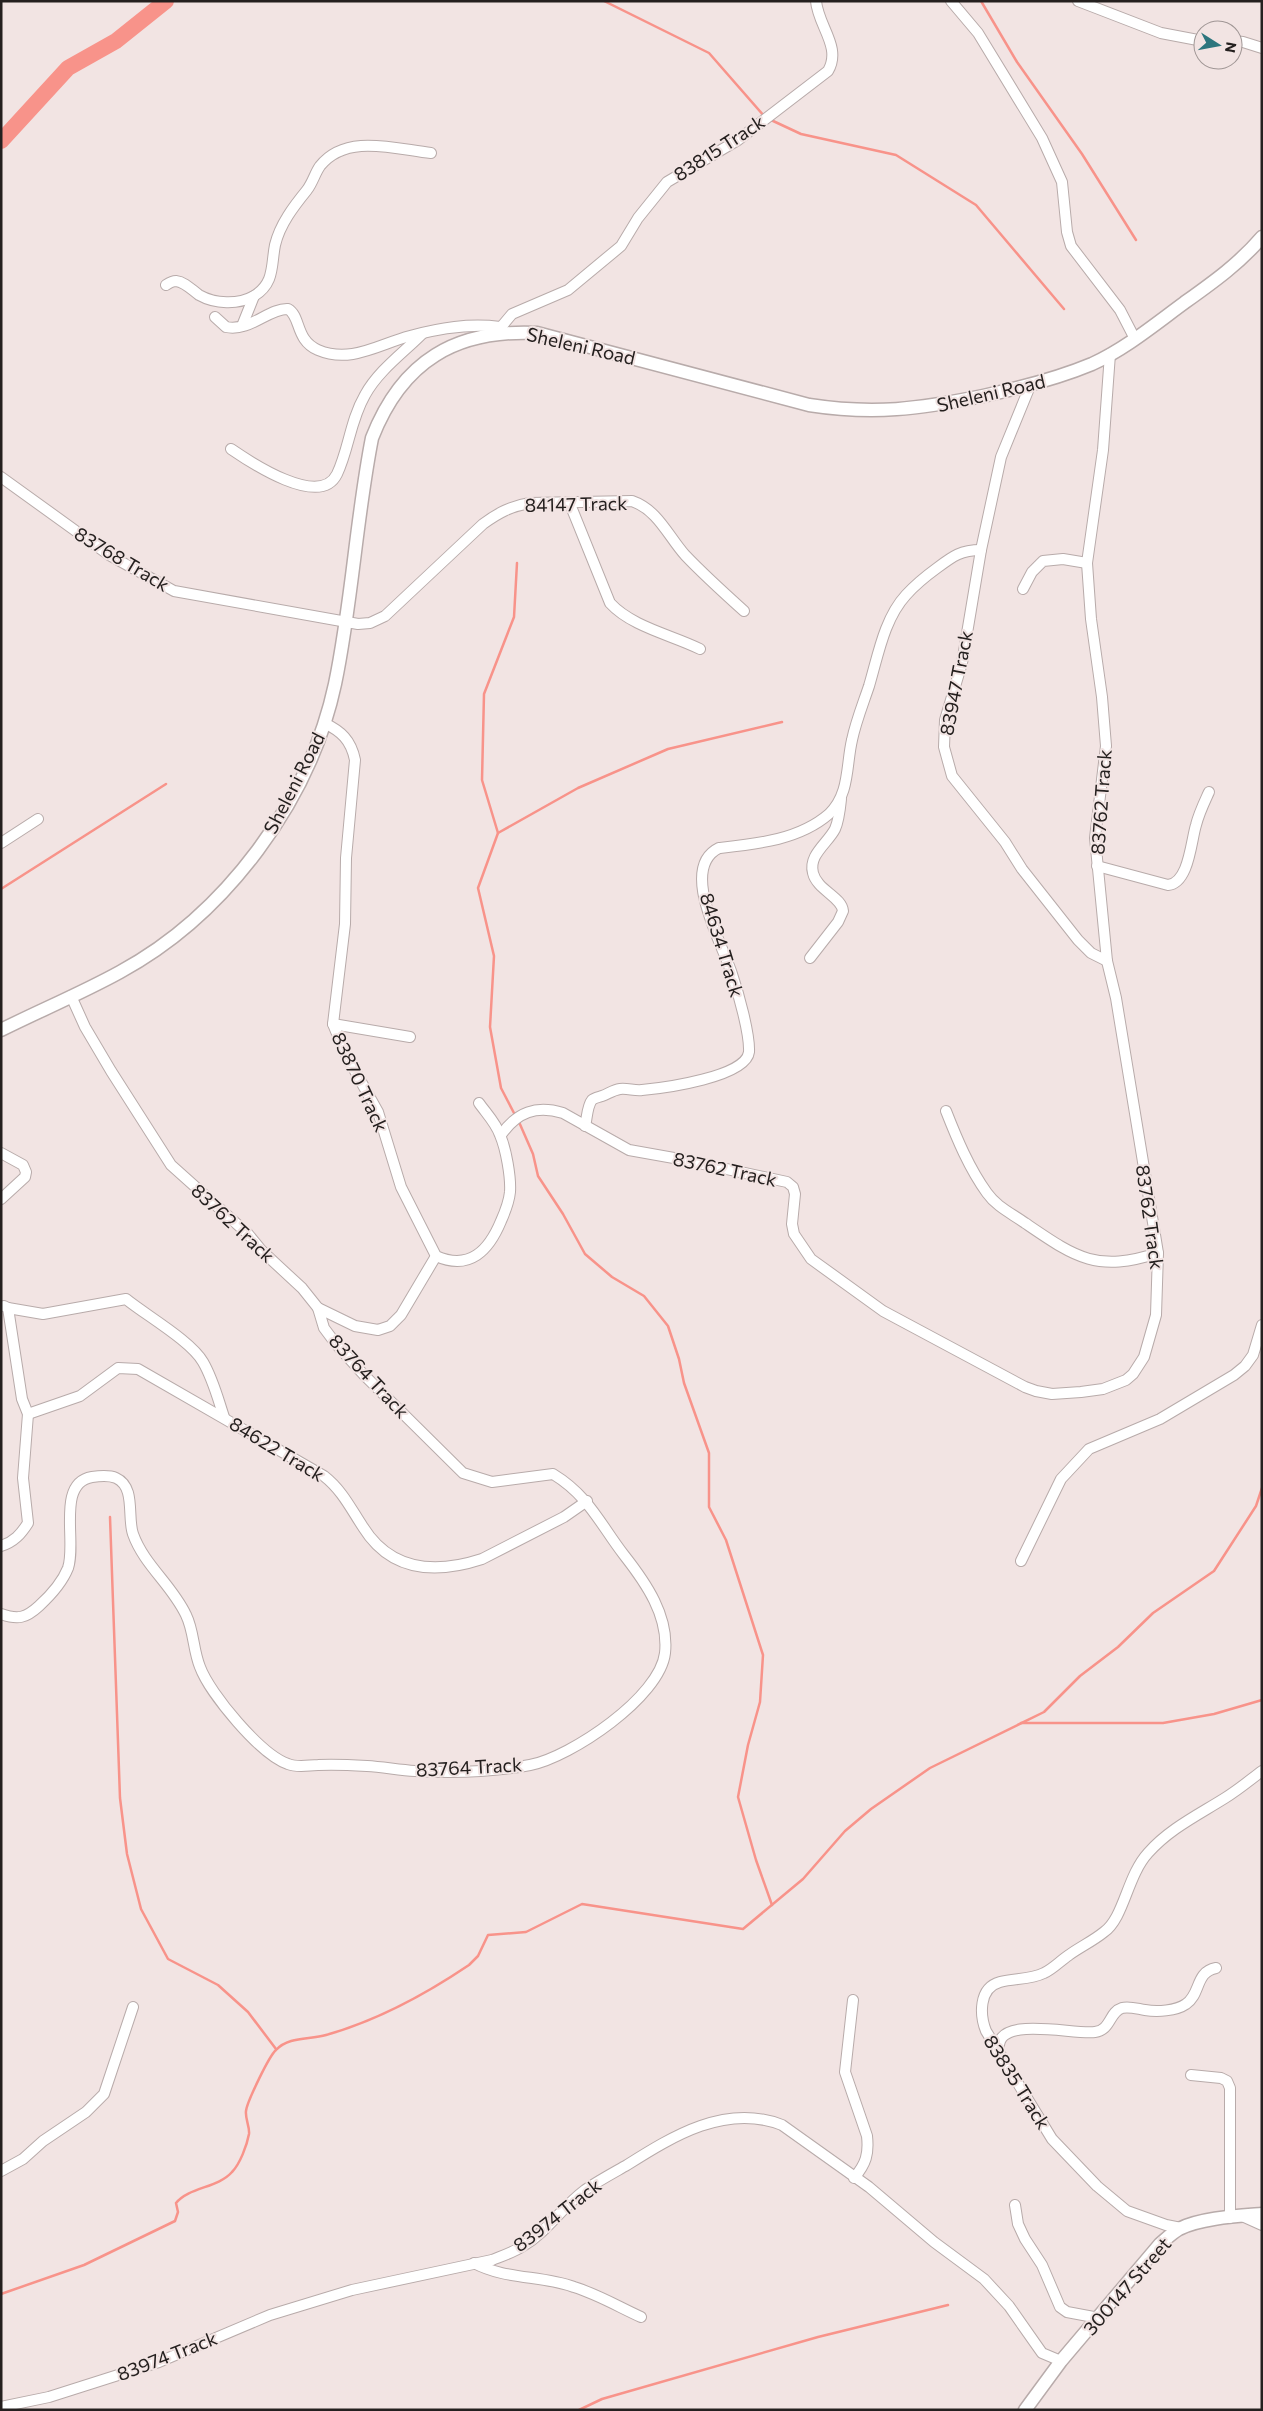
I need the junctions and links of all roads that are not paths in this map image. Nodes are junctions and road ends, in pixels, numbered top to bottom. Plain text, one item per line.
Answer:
1 (816, 1) edge
2 (952, 1) edge
3 (1078, 1) edge
4 (1193, 39) edge
5 (1243, 43) edge
6 (1262, 48) edge
7 (431, 153) dead end
8 (1262, 237) edge
9 (166, 285) dead end
10 (254, 296) junction
11 (215, 316) dead end
12 (242, 326) junction
13 (498, 330) junction
14 (423, 334) junction
15 (1135, 339) junction
16 (1110, 354) junction
17 (1030, 386) junction
18 (231, 450) dead end
19 (1, 477) edge
20 (570, 504) junction
21 (981, 550) junction
22 (1087, 563) junction
23 (1023, 589) dead end
24 (744, 611) dead end
25 (346, 622) junction
26 (700, 649) dead end
27 (324, 722) junction
28 (1209, 792) dead end
29 (841, 798) junction
30 (38, 819) dead end
31 (1, 843) edge
32 (1097, 866) junction
33 (810, 958) dead end
34 (1107, 961) junction
35 (71, 996) junction
36 (333, 1024) junction
37 (1, 1030) edge
38 (410, 1037) dead end
39 (479, 1103) dead end
40 (946, 1111) dead end
41 (586, 1126) junction
42 (500, 1135) junction
43 (1, 1153) edge
44 (1, 1199) edge
45 (1158, 1253) junction
46 (436, 1256) junction
47 (4, 1307) edge
48 (318, 1308) junction
49 (1262, 1325) edge
50 (28, 1414) junction
51 (224, 1417) junction
52 (587, 1501) junction
53 (1, 1546) edge
54 (1020, 1561) dead end
55 (1, 1614) edge
56 (1262, 1771) edge
57 (1216, 1968) dead end
58 (853, 2000) dead end
59 (133, 2007) dead end
60 (999, 2050) junction
61 (1190, 2075) dead end
62 (1, 2171) edge
63 (854, 2178) junction
64 (1015, 2206) dead end
65 (1262, 2214) edge
66 (1235, 2217) junction
67 (1262, 2225) edge
68 (1181, 2228) junction
69 (474, 2263) junction
70 (641, 2317) dead end
71 (1100, 2318) junction
72 (1061, 2361) junction
73 (1, 2407) edge
74 (1024, 2410) edge

1 - 13 street, 83815 Track
2 - 15 street
3 - 4 street
5 - 6 street
7 - 10 street
8 - 15 street, Sheleni Road
9 - 10 street
10 - 12 street
11 - 12 street
12 - 14 street
13 - 14 street
13 - 17 street, Sheleni Road
13 - 25 street, Sheleni Road
14 - 18 street
15 - 16 street, Sheleni Road
16 - 17 street, Sheleni Road
16 - 22 street, 83762 Track
17 - 21 street, 83947 Track
19 - 25 street, 83768 Track
20 - 24 street, 84147 Track
20 - 25 street, 84147 Track
20 - 26 street
21 - 29 street, 84634 Track
21 - 34 street, 83947 Track
22 - 23 street
22 - 32 street, 83762 Track
25 - 27 street, Sheleni Road
27 - 35 street, Sheleni Road
27 - 36 street, 83870 Track
28 - 32 street
29 - 33 street
29 - 41 street, 84634 Track
30 - 31 street
32 - 34 street, 83762 Track
34 - 45 street, 83762 Track
35 - 37 street, Sheleni Road
35 - 48 street, 83762 Track
36 - 38 street
36 - 46 street, 83870 Track
39 - 42 street
40 - 45 street
41 - 42 street, 83762 Track
41 - 45 street, 83762 Track
42 - 46 street
43 - 44 street
46 - 48 street, 83762 Track
47 - 50 street
47 - 51 street
48 - 52 street, 83764 Track
49 - 54 street
50 - 51 street, 84622 Track
50 - 53 street
51 - 52 street, 84622 Track
52 - 55 street, 83764 Track
56 - 60 street, 83835 Track
57 - 60 street
58 - 63 street
59 - 62 street
60 - 68 street, 83835 Track
61 - 66 street
63 - 69 street, 83974 Track
63 - 72 street, 83974 Track
64 - 71 street
65 - 66 street, 300147 Street
66 - 67 street
66 - 68 street, 300147 Street
68 - 71 street, 300147 Street
69 - 70 street
69 - 73 street, 83974 Track
71 - 72 street, 300147 Street
72 - 74 street, 300147 Street

